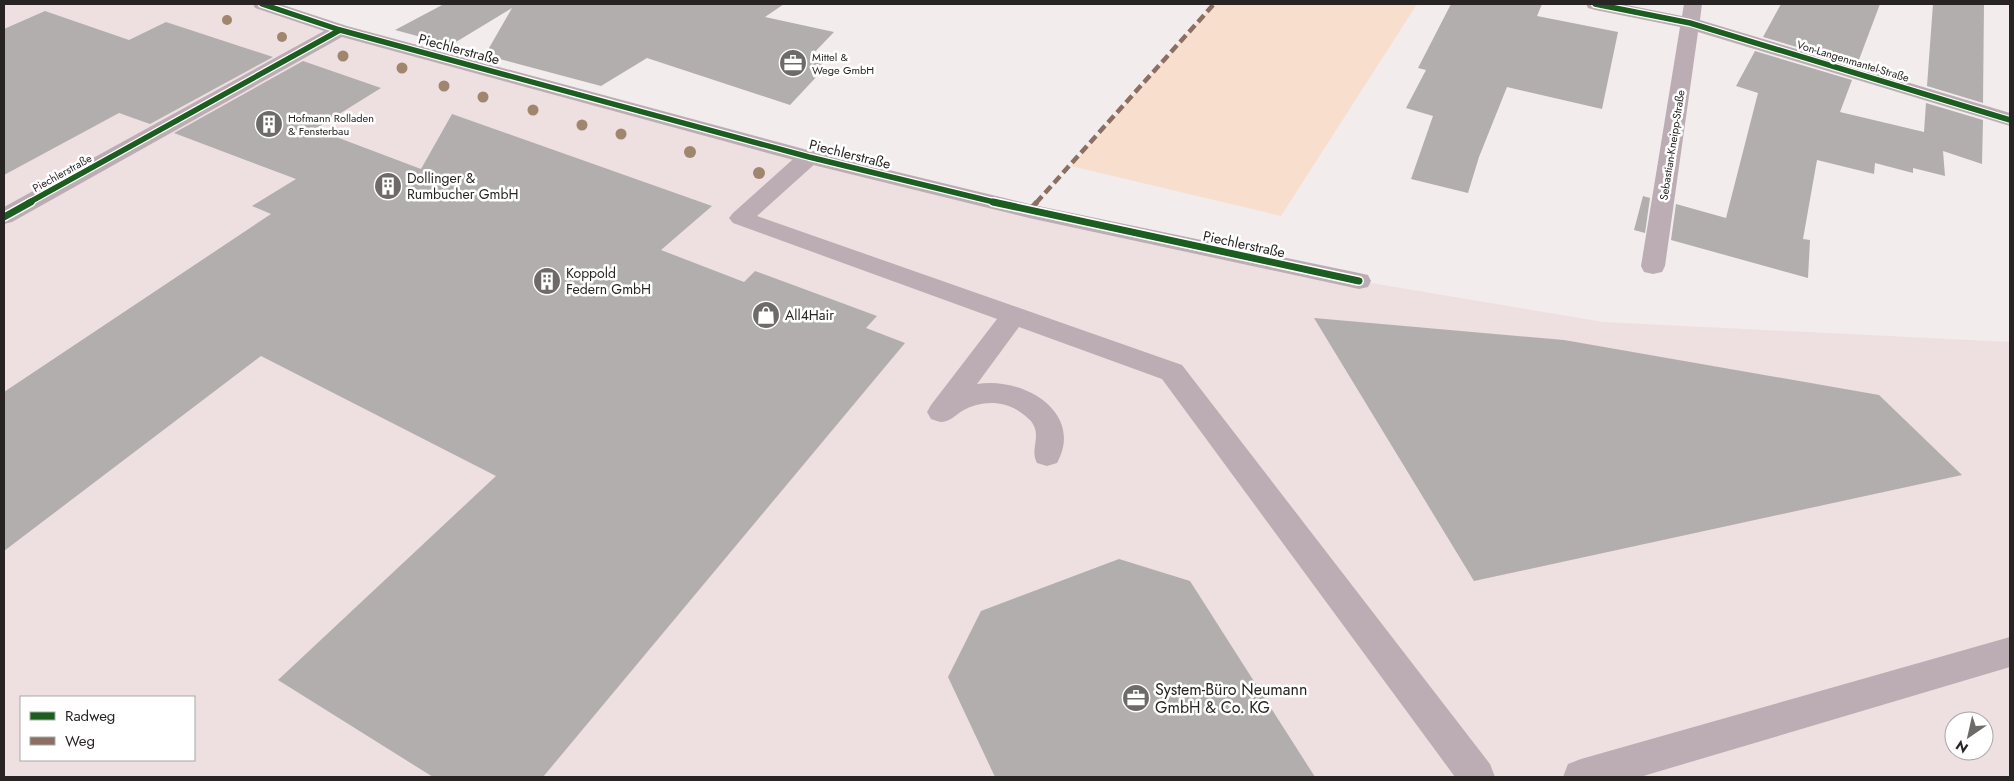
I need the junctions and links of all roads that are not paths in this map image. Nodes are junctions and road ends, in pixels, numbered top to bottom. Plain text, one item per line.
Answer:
1 (262, 4) edge
2 (1595, 4) edge
3 (1692, 14) edge
4 (340, 30) junction
5 (2010, 120) edge
6 (809, 157) junction
7 (4, 218) edge
8 (1653, 266) dead end
9 (1359, 281) dead end
10 (1013, 316) junction
11 (1047, 455) dead end
12 (2010, 652) edge
13 (1477, 777) edge
14 (1581, 777) edge

1 - 4 street, Piechlerstraße
2 - 3 street
3 - 5 street, Von-Langenmantel-Straße
3 - 8 street, Sebastian-Kneipp-Straße
4 - 6 street, Piechlerstraße
4 - 7 street, Piechlerstraße
6 - 9 street, Piechlerstraße
6 - 10 street
10 - 11 street
10 - 13 street
12 - 14 street

